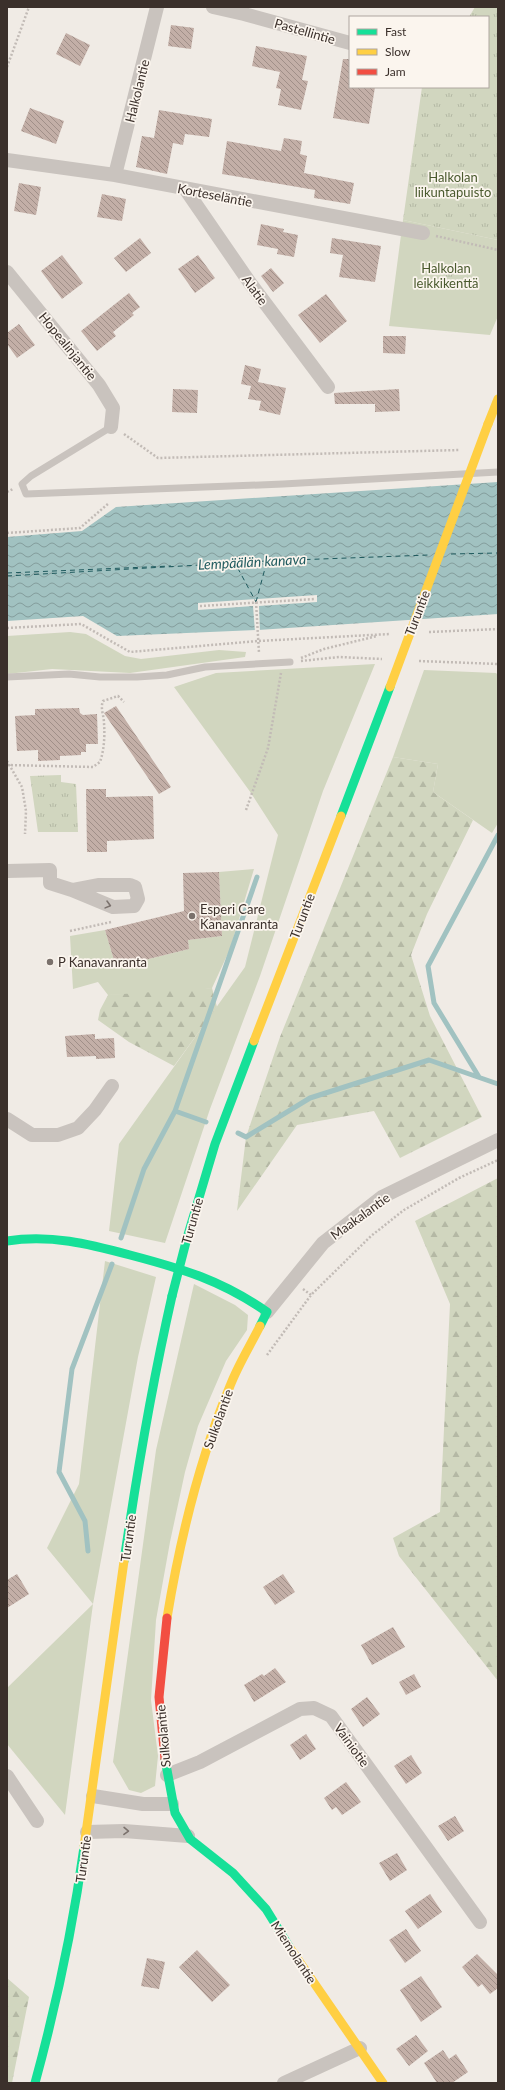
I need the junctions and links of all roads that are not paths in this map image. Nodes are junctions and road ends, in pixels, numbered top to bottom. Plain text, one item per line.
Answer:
1 (157, 7) edge
2 (213, 7) edge
3 (349, 43) edge
4 (7, 160) edge
5 (115, 175) junction
6 (186, 190) junction
7 (423, 233) road end
8 (7, 272) edge
9 (328, 387) dead end
10 (498, 399) edge
11 (111, 427) joint
12 (498, 472) edge
13 (290, 662) road end
14 (7, 677) edge
15 (7, 872) edge
16 (72, 890) dead end
17 (112, 1086) dead end
18 (7, 1120) edge
19 (498, 1140) edge
20 (7, 1241) edge
21 (267, 1312) junction
22 (167, 1775) junction
23 (7, 1776) edge
24 (93, 1796) junction
25 (172, 1804) junction
26 (37, 1821) dead end
27 (87, 1832) junction
28 (188, 1836) junction
29 (480, 1922) dead end
30 (360, 2048) junction
31 (35, 2083) edge
32 (284, 2083) edge
33 (383, 2083) edge

1 - 5 street, Halkolantie
2 - 3 street, Pastellintie
4 - 5 street, Korteseläntie
5 - 6 street, Korteseläntie
6 - 7 street, Korteseläntie
6 - 9 street, Alatie
8 - 11 street, Hopealinjantie
10 - 24 main road, Turuntie, bridge
11 - 12 lane
13 - 14 lane
15 - 16 street
17 - 18 street
19 - 21 street, Maakalantie
20 - 21 main road
21 - 22 main road, Sulkolantie
22 - 25 main road, Sulkolantie
22 - 29 street, Vainiotie
23 - 26 street
24 - 25 street
24 - 27 main road, Turuntie
25 - 28 main road, Miemolantie
27 -> 28 street
27 - 31 main road, Turuntie
28 - 30 main road, Miemolantie
30 - 32 street
30 - 33 main road, Miemolantie

